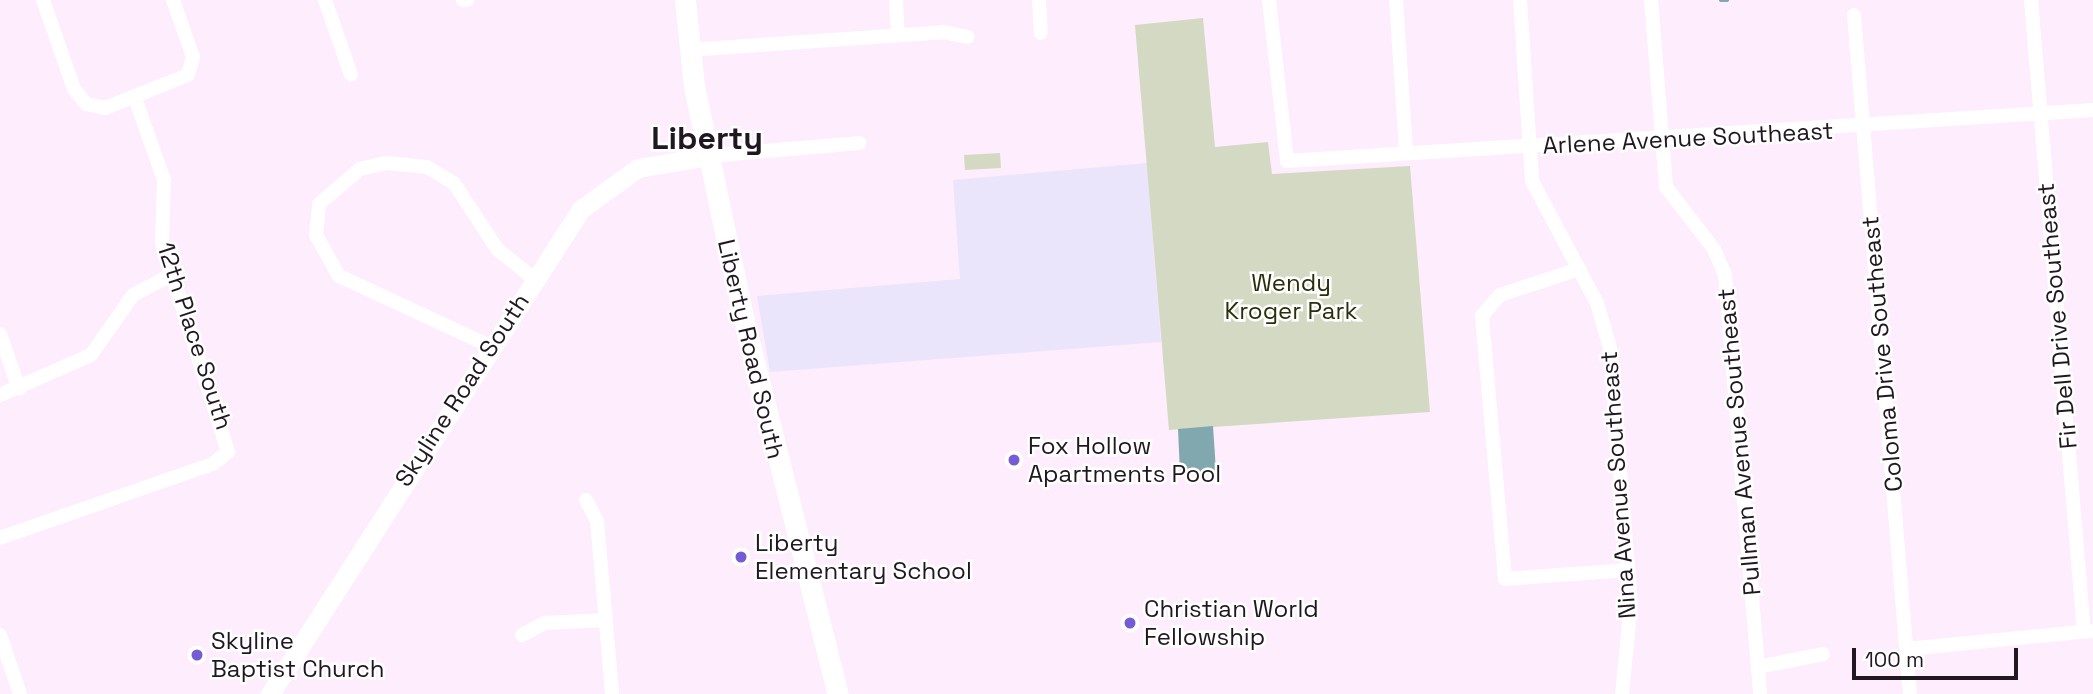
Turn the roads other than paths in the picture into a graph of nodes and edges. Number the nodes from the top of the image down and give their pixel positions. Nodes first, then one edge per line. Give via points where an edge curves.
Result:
1 (43, 0) edge
2 (173, 0) edge
3 (325, 0) edge
4 (685, 0) edge
5 (896, 0) edge
6 (1039, 0) edge
7 (1269, 0) edge
8 (1396, 0) edge
9 (1520, 0) edge
10 (1651, 0) edge
11 (2031, 0) edge
12 (1854, 15) dead end
13 (1041, 33) dead end
14 (898, 35) junction
15 (968, 37) dead end
16 (688, 50) junction
17 (351, 75) dead end
18 (135, 98) junction
19 (2093, 110) edge
20 (2040, 115) junction
21 (1862, 130) junction
22 (1660, 138) junction
23 (859, 143) dead end
24 (1531, 146) junction
25 (1406, 151) junction
26 (708, 156) junction
27 (1579, 269) junction
28 (171, 275) junction
29 (533, 278) junction
30 (0, 334) edge
31 (490, 346) junction
32 (19, 389) junction
33 (0, 396) edge
34 (586, 500) dead end
35 (0, 538) edge
36 (1629, 570) junction
37 (606, 620) junction
38 (2088, 631) edge
39 (0, 635) edge
40 (522, 635) dead end
41 (1907, 649) junction
42 (1824, 654) dead end
43 (1758, 667) junction
44 (20, 694) edge
45 (270, 694) edge
46 (612, 694) edge
47 (838, 694) edge
48 (1622, 694) edge
49 (1760, 694) edge
50 (1910, 694) edge

1 - 18 street via 81,99 105,108
2 - 18 street via 193,67 181,82
3 - 17 street
4 - 16 main road, Liberty Road South
5 - 14 street
6 - 13 street
7 - 25 street, Arlene Avenue Southeast via 1283,159
8 - 25 street
9 - 24 street, Nina Avenue Southeast
10 - 22 street, Pullman Avenue Southeast
11 - 20 street, Fir Dell Drive Southeast
12 - 21 street, Coloma Drive Southeast
14 - 15 street
14 - 16 street
16 - 26 main road, Liberty Road South
18 - 28 street, 12th Place South via 164,180 161,230
19 - 20 street, Arlene Avenue Southeast
20 - 21 street, Arlene Avenue Southeast
20 - 38 street, Fir Dell Drive Southeast
21 - 22 street, Arlene Avenue Southeast
21 - 41 street, Coloma Drive Southeast
22 - 24 street, Arlene Avenue Southeast
22 - 43 street, Pullman Avenue Southeast via 1670,194 1714,249 1725,275
23 - 26 street
24 - 25 street, Arlene Avenue Southeast
24 - 27 street, Nina Avenue Southeast via 1541,207
26 - 29 main road, Skyline Road South via 645,166 610,183 580,209
26 - 47 main road, Liberty Road South via 773,446
27 - 36 street, Nina Avenue Southeast via 1609,348
27 - 36 street via 1500,295 1482,316 1505,579
28 - 32 street via 133,295 91,355
28 - 35 street, 12th Place South via 228,452 213,464
29 - 31 main road, Skyline Road South
29 - 31 street via 497,249 454,183 427,167 386,163 360,169 319,204 316,235 339,276
30 - 32 street
31 - 45 main road, Skyline Road South
32 - 33 street
34 - 37 street via 597,522
36 - 48 street, Nina Avenue Southeast
37 - 40 street via 545,623
37 - 46 street
38 - 41 street
39 - 44 street
41 - 50 street, Coloma Drive Southeast
42 - 43 street
43 - 49 street, Pullman Avenue Southeast

